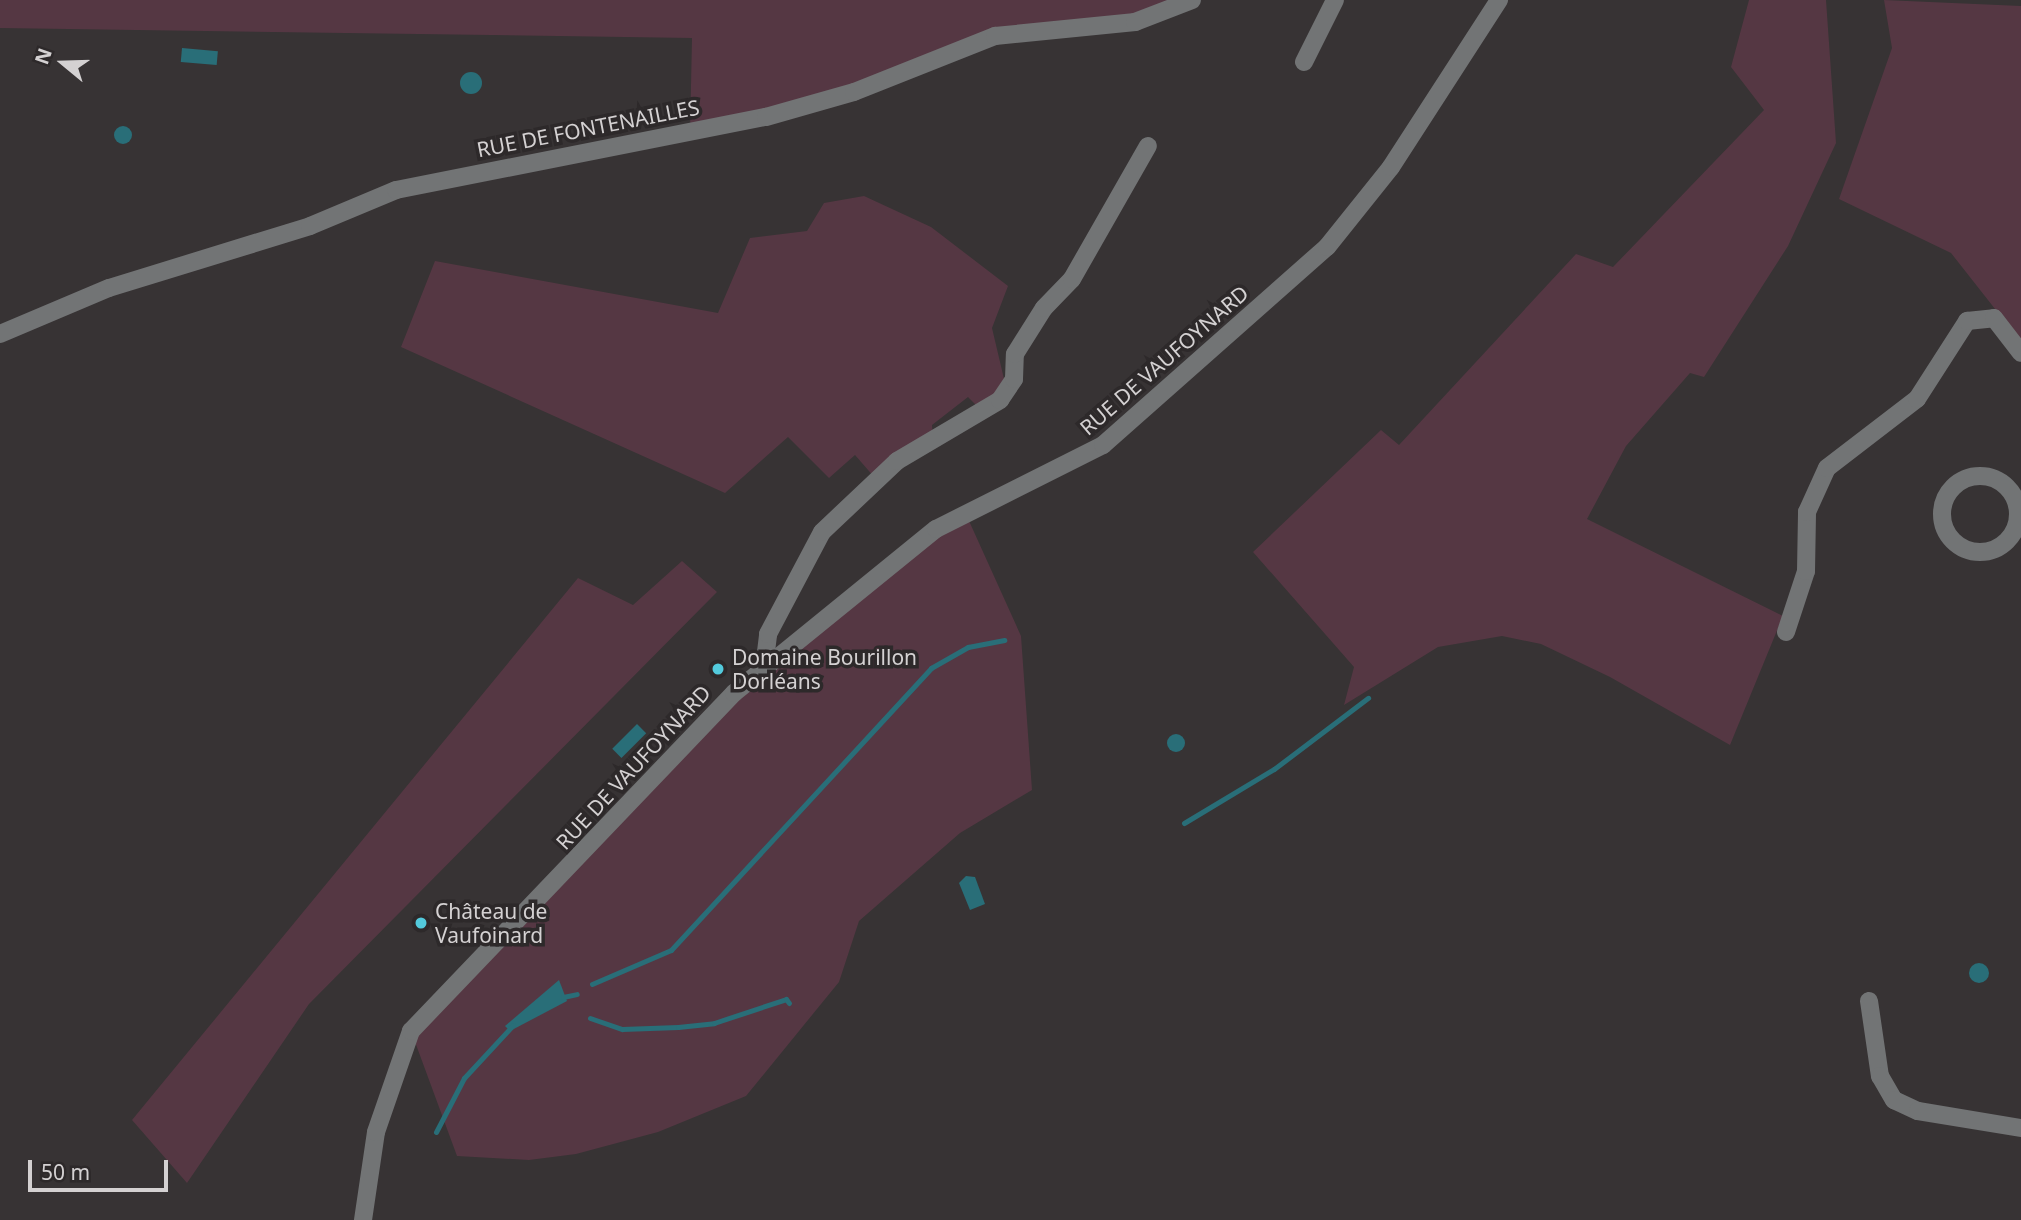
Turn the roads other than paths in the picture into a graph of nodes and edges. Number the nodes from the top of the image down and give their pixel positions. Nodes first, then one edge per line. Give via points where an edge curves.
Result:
1 (1192, 0) edge
2 (1335, 0) edge
3 (1499, 0) edge
4 (1304, 62) dead end
5 (1149, 146) dead end
6 (0, 334) edge
7 (2021, 353) edge
8 (2020, 515) edge
9 (1786, 632) dead end
10 (764, 668) junction
11 (1869, 1001) dead end
12 (2021, 1128) edge
13 (363, 1220) edge

1 - 6 street, RUE DE FONTENAILLES via 1135,22 995,36 854,92 766,117 396,190 298,230 109,288
2 - 4 street
3 - 10 street, RUE DE VAUFOYNARD via 1391,167 1327,247 1104,445 936,529
5 - 10 street via 1072,279 1044,308 1016,354 1014,379 1000,400 897,461 822,533 768,634
7 - 9 street via 1994,318 1967,321 1917,399 1826,468 1807,512 1806,571
8 - 8 street via 2009,540 1987,552 1951,540 1941,516 1948,492 1980,475 2003,483
10 - 13 street, RUE DE VAUFOYNARD via 411,1031 382,1111
11 - 12 street via 1880,1076 1895,1100 1918,1111

